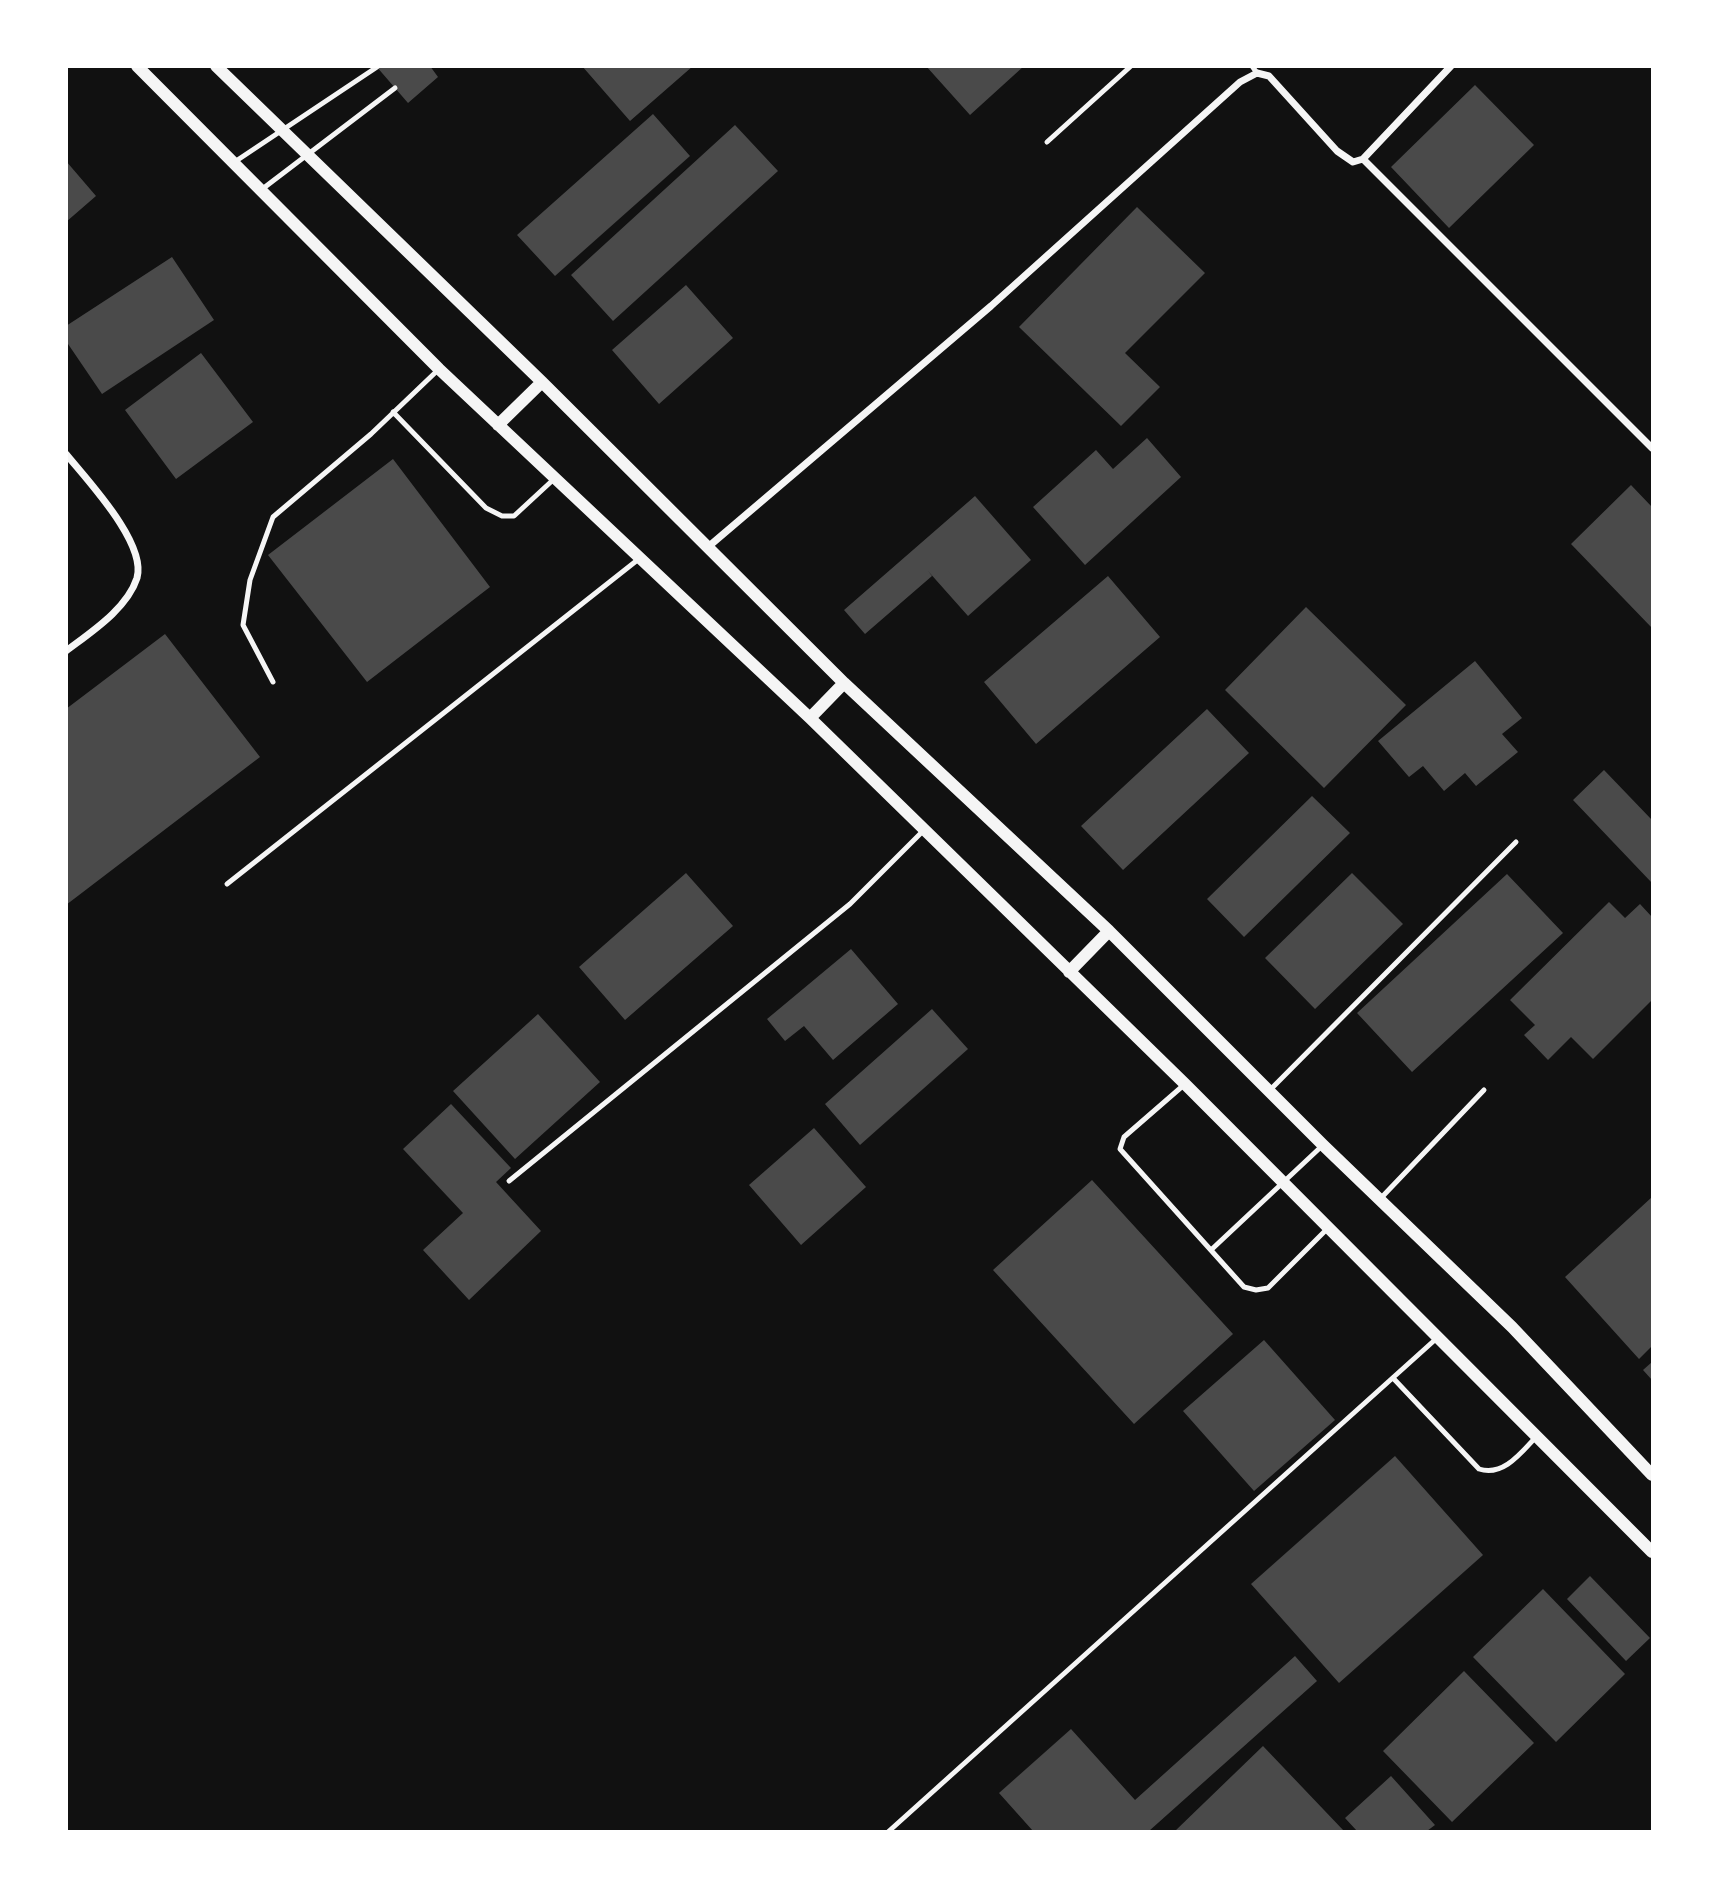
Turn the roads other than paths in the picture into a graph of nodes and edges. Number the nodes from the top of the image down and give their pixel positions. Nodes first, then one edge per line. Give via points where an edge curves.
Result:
1 (137, 66) edge
2 (216, 66) edge
3 (1132, 66) edge
4 (1451, 66) edge
5 (377, 67) edge
6 (1255, 70) edge
7 (396, 88) dead end
8 (282, 127) junction
9 (1047, 142) dead end
10 (309, 155) junction
11 (1363, 159) junction
12 (233, 163) junction
13 (260, 191) junction
14 (439, 369) junction
15 (542, 382) junction
16 (393, 412) junction
17 (498, 425) junction
18 (1653, 448) edge
19 (66, 454) edge
20 (555, 478) junction
21 (708, 547) junction
22 (640, 558) junction
23 (66, 651) edge
24 (273, 682) dead end
25 (844, 682) junction
26 (810, 718) junction
27 (923, 831) junction
28 (1516, 842) dead end
29 (227, 884) dead end
30 (1109, 931) junction
31 (1069, 972) junction
32 (1185, 1084) junction
33 (1270, 1090) junction
34 (1484, 1090) dead end
35 (1323, 1145) junction
36 (509, 1181) dead end
37 (1285, 1182) junction
38 (1381, 1198) junction
39 (1330, 1226) junction
40 (1211, 1250) junction
41 (1437, 1338) junction
42 (1393, 1378) junction
43 (1536, 1437) junction
44 (1653, 1475) edge
45 (1653, 1552) edge
46 (888, 1832) edge

1 - 12 street
2 - 8 street
3 - 9 lane
4 - 11 street
5 - 8 lane
6 - 11 street via 1269,76 1346,159
6 - 21 street via 991,306
7 - 10 lane
8 - 10 street
8 - 12 lane
10 - 13 lane
10 - 15 street
11 - 18 street
12 - 13 street
13 - 14 street
14 - 16 lane
14 - 17 street
15 - 17 street
15 - 21 street
16 - 20 lane via 486,508 502,516 514,516
16 - 24 lane via 273,517 250,580 243,625
17 - 20 street
19 - 23 street via 121,522 134,550 138,576 104,622
20 - 22 street
21 - 25 street
22 - 26 street
22 - 29 lane
25 - 26 street
25 - 30 street
26 - 27 street
27 - 31 street
27 - 36 lane via 850,904
28 - 33 lane
30 - 31 street
30 - 33 street
31 - 32 street
32 - 37 street
32 - 40 lane via 1124,1138 1120,1149
33 - 35 street
34 - 38 lane
35 - 37 lane
35 - 38 street
37 - 39 street
37 - 40 lane
38 - 44 street via 1512,1326
39 - 40 lane via 1268,1288 1244,1287
39 - 41 street
41 - 42 lane
41 - 43 street
42 - 43 lane via 1479,1469 1490,1473 1500,1469
42 - 46 lane
43 - 45 street

